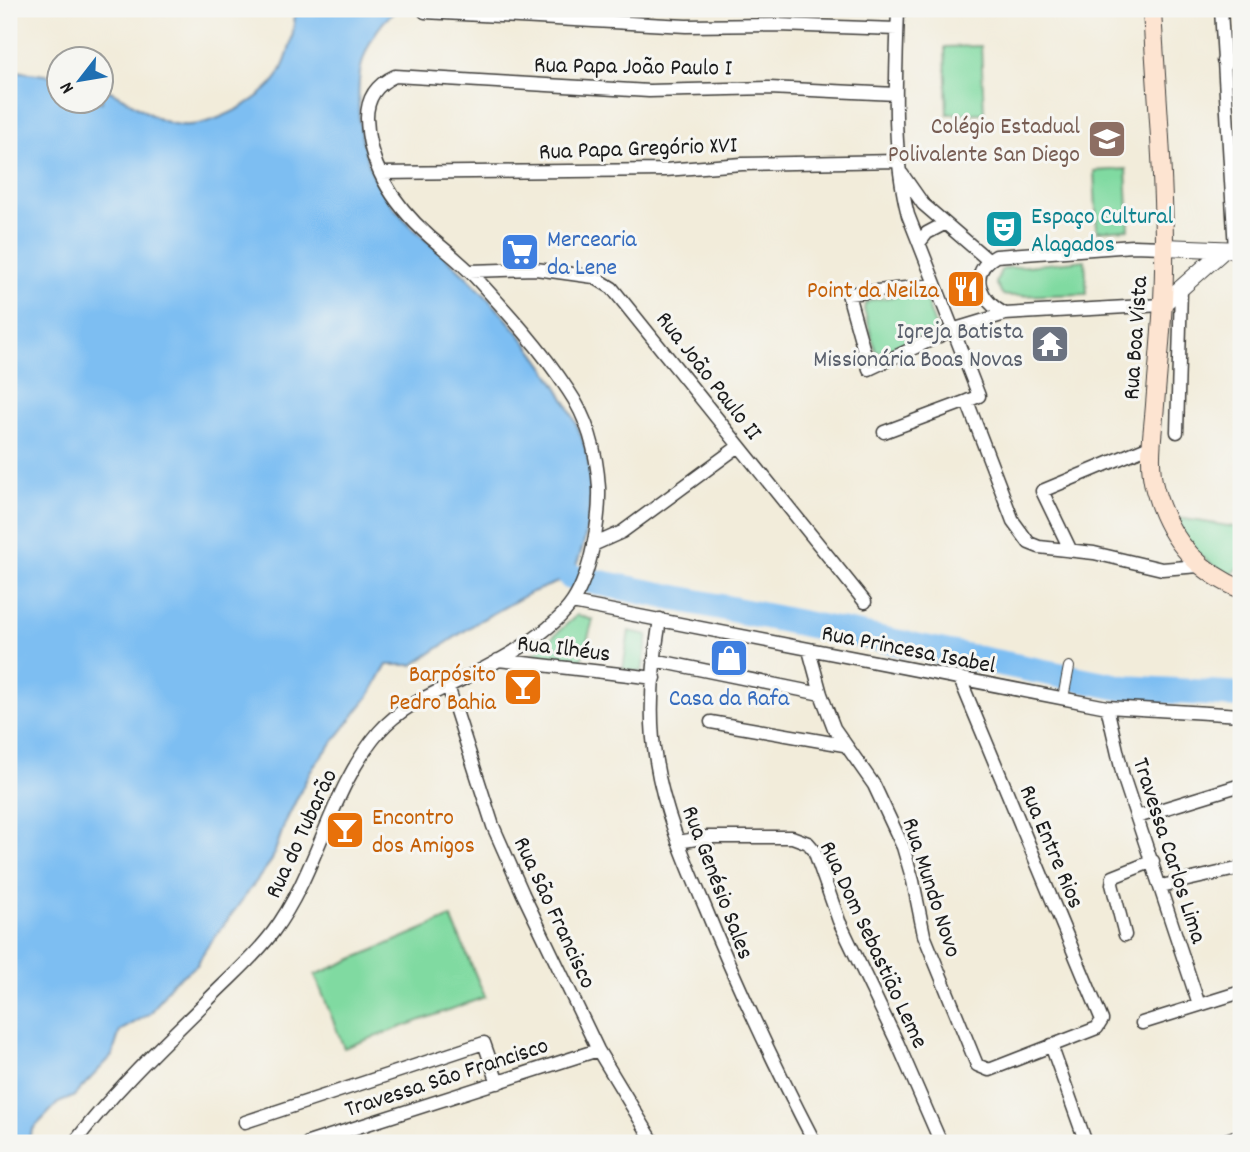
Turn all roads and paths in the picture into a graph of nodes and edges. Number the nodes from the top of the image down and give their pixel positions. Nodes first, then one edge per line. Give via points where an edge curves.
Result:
1 (898, 9) edge
2 (1152, 9) edge
3 (1221, 9) edge
4 (425, 12) dead end
5 (897, 29) junction
6 (1223, 61) junction
7 (1241, 61) edge
8 (896, 94) junction
9 (899, 167) junction
10 (380, 173) junction
11 (944, 224) junction
12 (919, 243) junction
13 (1164, 247) junction
14 (1234, 250) edge
15 (988, 260) junction
16 (470, 271) junction
17 (935, 285) junction
18 (1181, 289) junction
19 (1162, 304) junction
20 (1005, 314) junction
21 (952, 330) junction
22 (967, 401) junction
23 (884, 432) dead end
24 (1177, 432) dead end
25 (1152, 445) junction
26 (739, 446) junction
27 (593, 545) junction
28 (1070, 549) junction
29 (1199, 566) junction
30 (1241, 589) edge
31 (575, 597) junction
32 (865, 602) dead end
33 (660, 619) junction
34 (809, 650) junction
35 (498, 660) junction
36 (654, 660) junction
37 (1069, 667) dead end
38 (655, 678) junction
39 (960, 679) junction
40 (447, 686) junction
41 (821, 694) junction
42 (1063, 698) junction
43 (1107, 707) junction
44 (1241, 715) edge
45 (711, 722) dead end
46 (845, 745) junction
47 (1241, 785) edge
48 (1137, 817) junction
49 (678, 842) junction
50 (1153, 860) junction
51 (1241, 868) edge
52 (1161, 886) junction
53 (1125, 935) dead end
54 (1241, 992) edge
55 (1199, 1005) junction
56 (1142, 1023) dead end
57 (1051, 1045) junction
58 (598, 1050) junction
59 (498, 1083) junction
60 (245, 1122) dead end
61 (1241, 1135) edge
62 (74, 1143) edge
63 (308, 1143) edge
64 (654, 1143) edge
65 (815, 1143) edge
66 (941, 1143) edge
67 (1086, 1143) edge
68 (1217, 1143) edge

1 - 5 street
2 - 13 main road, Rua Boa Vista
3 - 6 street
4 - 5 street via 686,26
5 - 8 street
6 - 7 street
6 - 14 street
8 - 9 street
8 - 10 street, Rua Papa João Paulo I via 769,88 649,91 396,76 374,91 367,111 367,132
9 - 10 street, Rua Papa Gregório XVI via 742,164 665,170
9 - 11 street via 923,204
9 - 12 street
10 - 16 street via 405,212
11 - 12 street
11 - 15 street
12 - 17 street
13 - 14 street
13 - 15 street via 1006,254
13 - 19 main road, Rua Boa Vista
14 - 18 street
15 - 20 street via 979,282 982,292
16 - 26 street, Rua João Paulo II via 536,269 594,278 612,288
16 - 27 street via 555,371 586,422 599,488
17 - 21 street
17 - 21 street via 848,294 869,369
18 - 19 street
18 - 24 street, Rua Boa Vista
19 - 20 street
19 - 25 main road, Rua Boa Vista
20 - 21 street
21 - 22 street via 979,396
22 - 23 street
22 - 28 street via 1020,533 1039,547
25 - 28 street via 1042,491
25 - 29 main road, Rua Boa Vista via 1154,488 1161,507 1182,548
26 - 27 street via 622,532
26 - 32 street, Rua João Paulo II
27 - 31 street
28 - 29 street via 1162,569
29 - 30 main road, Rua Boa Vista
31 - 33 street, Rua Princesa Isabel
31 - 35 street, Rua Ilhéus via 526,643
33 - 34 street, Rua Princesa Isabel
33 - 36 street, Rua Genésio Sales
34 - 39 street, Rua Princesa Isabel
34 - 41 street, Rua Mundo Novo
35 - 38 street, Rua Ilhéus
35 - 40 street, Rua do Tubarão
36 - 38 street, Rua Genésio Sales
36 - 41 street
37 - 42 street
38 - 49 street, Rua Genésio Sales via 655,760
39 - 42 street, Rua Princesa Isabel
39 - 57 street, Rua Entre Rios via 1101,1013 1097,1028
40 - 58 street, Rua São Francisco via 494,826
40 - 62 street, Rua do Tubarão via 382,728 359,757 295,900 271,935 139,1068
41 - 46 street, Rua Mundo Novo
42 - 43 street, Rua Princesa Isabel
43 - 44 street, Rua Princesa Isabel
43 - 48 street, Travessa Carlos Lima
45 - 46 street
46 - 57 street, Rua Mundo Novo via 874,785 903,847 924,935 977,1065 989,1070
47 - 48 street
48 - 50 street, Travessa Carlos Lima
49 - 65 street, Rua Genésio Sales via 740,993
49 - 66 street, Rua Dom Sebastião Leme via 734,835 792,836 808,843
50 - 52 street, Travessa Carlos Lima
50 - 53 street via 1113,877
51 - 52 street
52 - 55 street, Travessa Carlos Lima
54 - 55 street
55 - 56 street
57 - 67 street
58 - 59 street, Travessa Sāo Francisco
58 - 64 street, Rua São Francisco
59 - 60 street via 484,1043
59 - 63 street, Travessa Sāo Francisco
61 - 68 street

